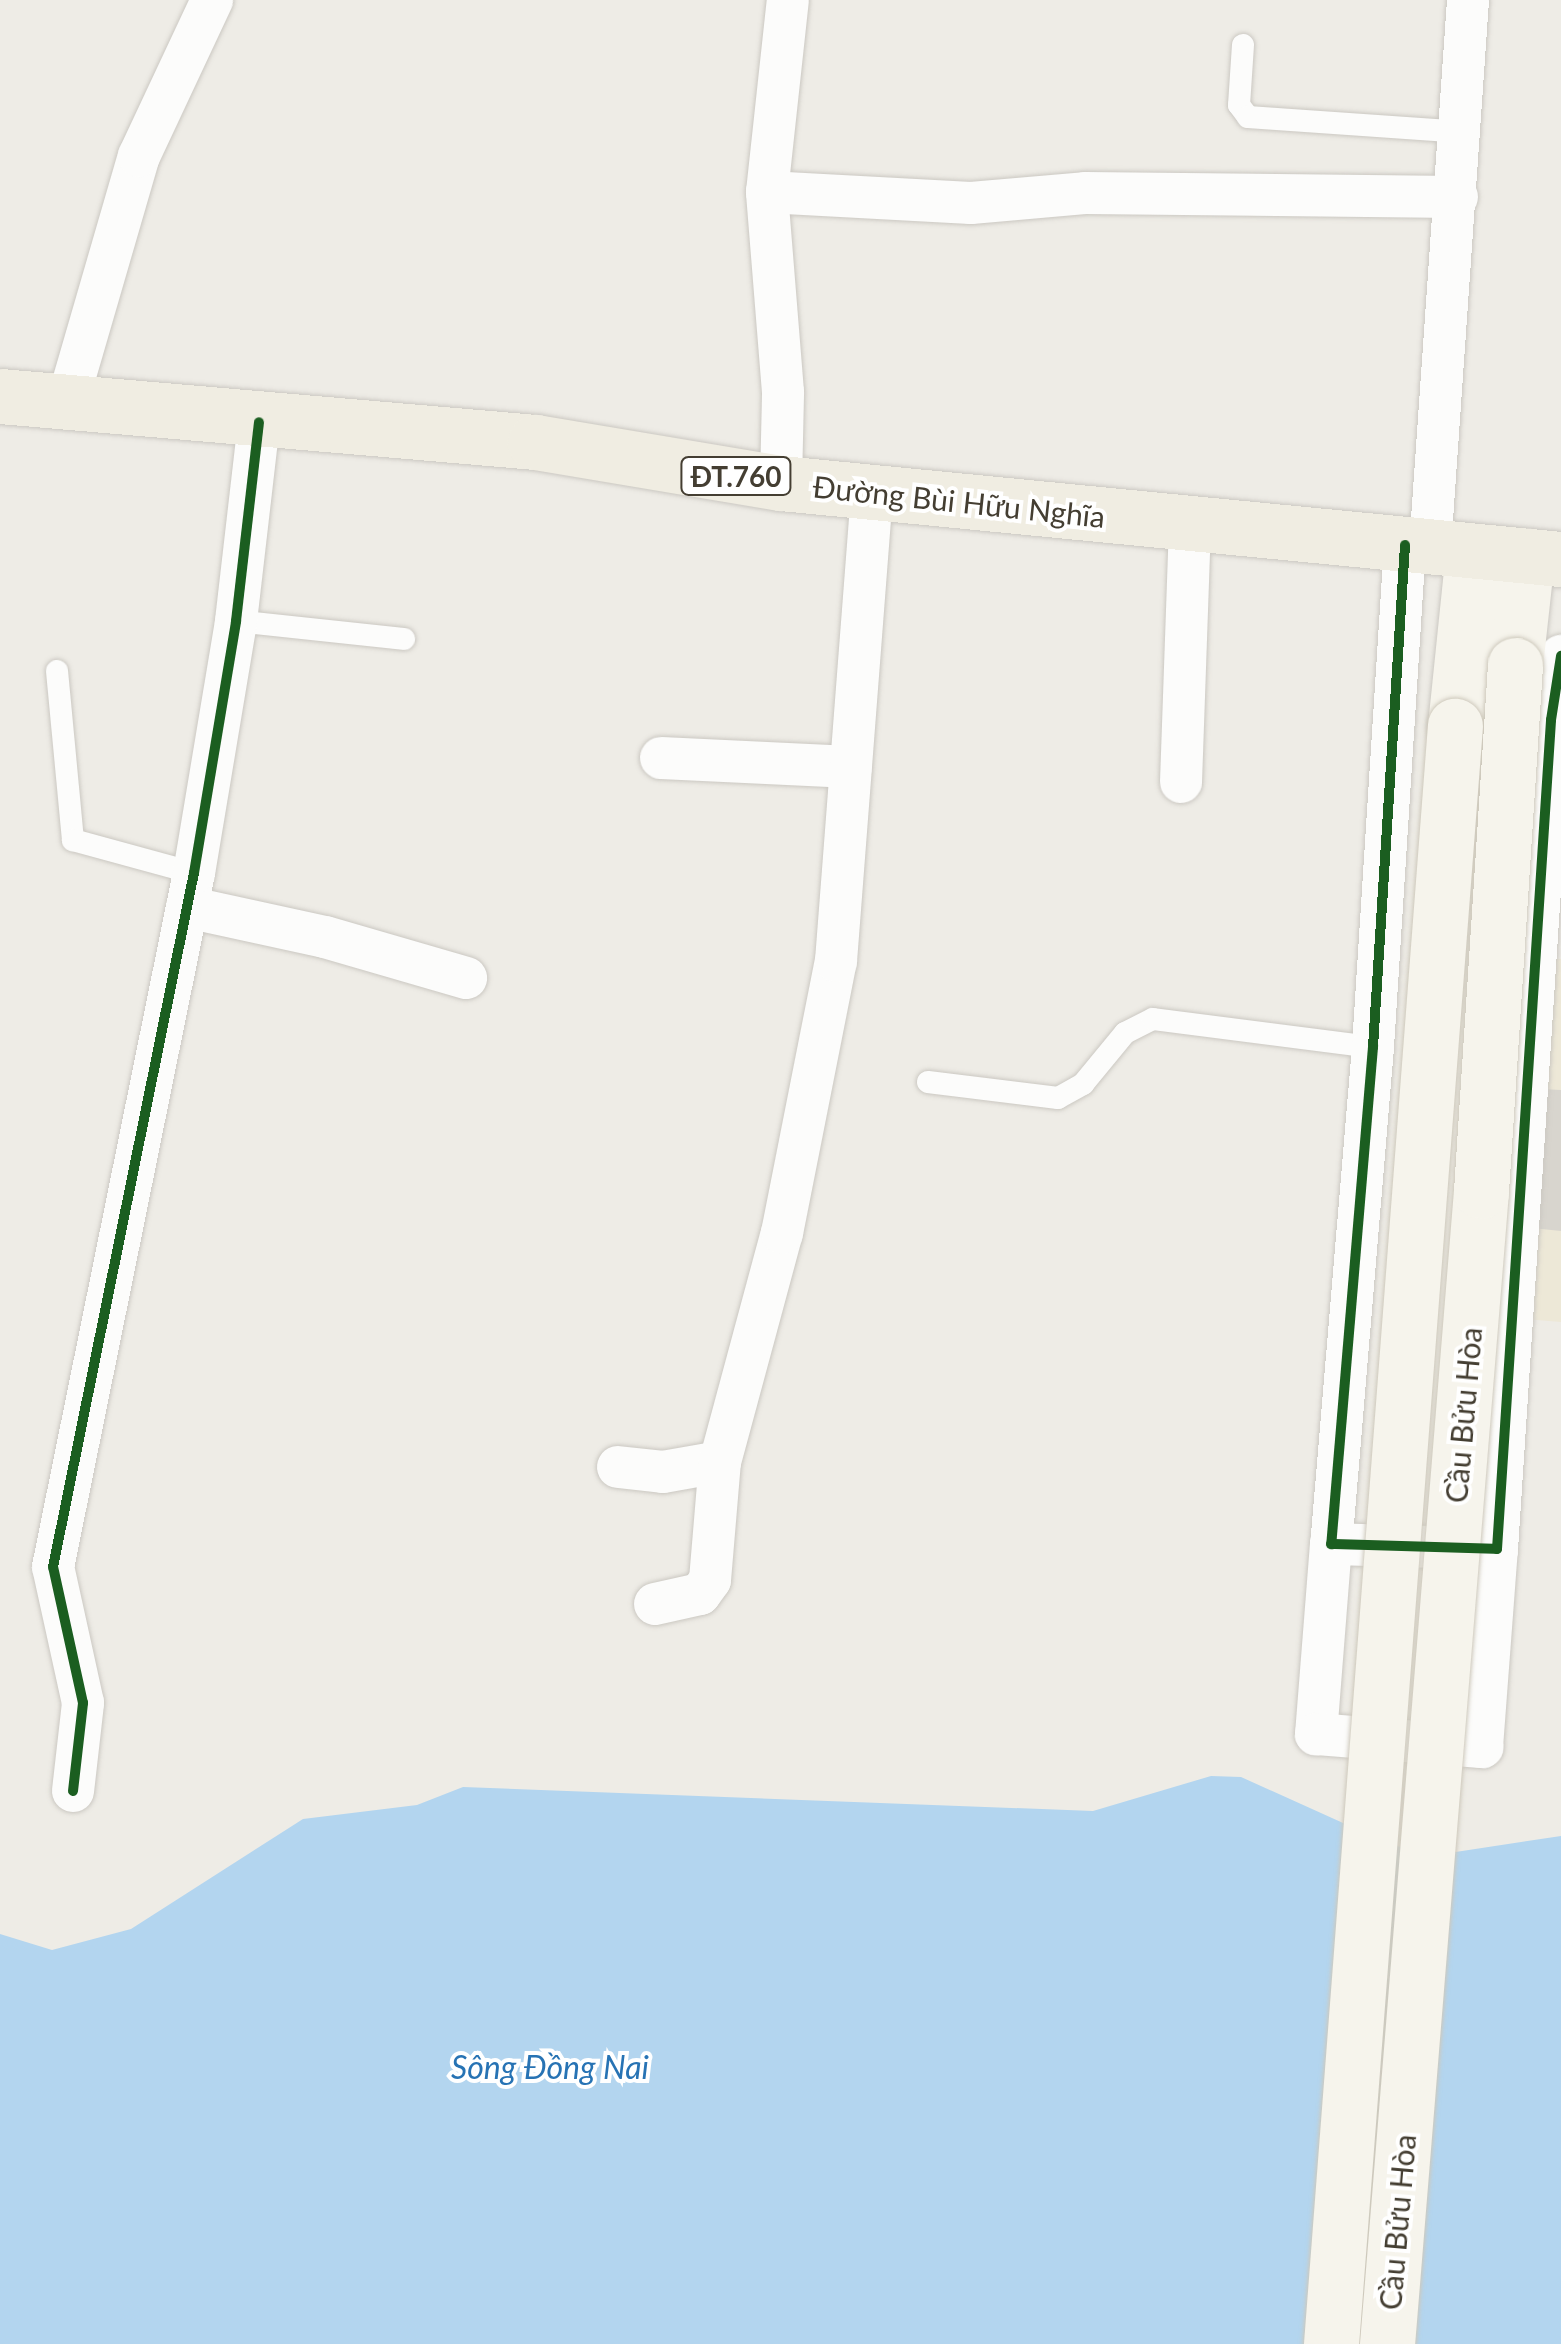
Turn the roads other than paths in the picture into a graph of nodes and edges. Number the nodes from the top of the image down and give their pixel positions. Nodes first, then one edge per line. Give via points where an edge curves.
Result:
1 (212, 0) edge
2 (788, 0) edge
3 (1468, 0) edge
4 (1242, 45) dead end
5 (1462, 132) junction
6 (767, 192) junction
7 (1457, 197) junction
8 (0, 396) edge
9 (68, 400) junction
10 (258, 422) junction
11 (781, 483) junction
12 (872, 492) junction
13 (1190, 525) junction
14 (1436, 548) junction
15 (1544, 557) edge
16 (236, 621) junction
17 (404, 639) dead end
18 (1538, 660) edge
19 (57, 671) dead end
20 (661, 758) dead end
21 (851, 766) junction
22 (1180, 782) dead end
23 (190, 890) junction
24 (466, 978) dead end
25 (1374, 1047) junction
26 (928, 1082) dead end
27 (720, 1462) junction
28 (618, 1467) dead end
29 (1331, 1544) junction
30 (1497, 1550) junction
31 (656, 1604) dead end
32 (73, 1791) dead end
33 (1331, 2344) edge
34 (1387, 2344) edge

1 - 9 street via 139,156
2 - 6 street
3 - 5 street
4 - 5 lane via 1239,104 1248,117
5 - 7 street
6 - 7 street via 971,203 1102,193
6 - 11 street via 783,392
7 - 14 street
8 - 9 main road, Đường Bùi Hữu Nghĩa / ĐT.760
9 - 10 main road, Đường Bùi Hữu Nghĩa / ĐT.760
10 - 11 main road, Đường Bùi Hữu Nghĩa / ĐT.760 via 535,442
10 - 16 street
11 - 12 main road, Đường Bùi Hữu Nghĩa / ĐT.760
12 - 13 main road, Đường Bùi Hữu Nghĩa / ĐT.760
12 - 21 street
13 - 14 main road, Đường Bùi Hữu Nghĩa / ĐT.760
13 - 22 street
14 - 15 main road, Đường Bùi Hữu Nghĩa / ĐT.760
14 - 25 street
14 - 33 main road, Cầu Bửu Hòa, bridge via 1455,726
15 - 18 main road, Cầu Bửu Hòa
16 - 17 lane
16 - 23 street
18 - 30 street via 1551,720
18 - 34 main road, Cầu Bửu Hòa, bridge via 1481,1191
19 - 23 lane via 73,840
20 - 21 street
21 - 27 street via 836,961 782,1233
23 - 24 street
23 - 32 street via 53,1567 56,1604 83,1703
25 - 26 lane via 1153,1019 1125,1033 1083,1084 1058,1098
25 - 29 street
27 - 28 street via 663,1472
27 - 31 street via 710,1580 700,1594
29 - 30 street
29 - 30 street via 1316,1734 1482,1747

